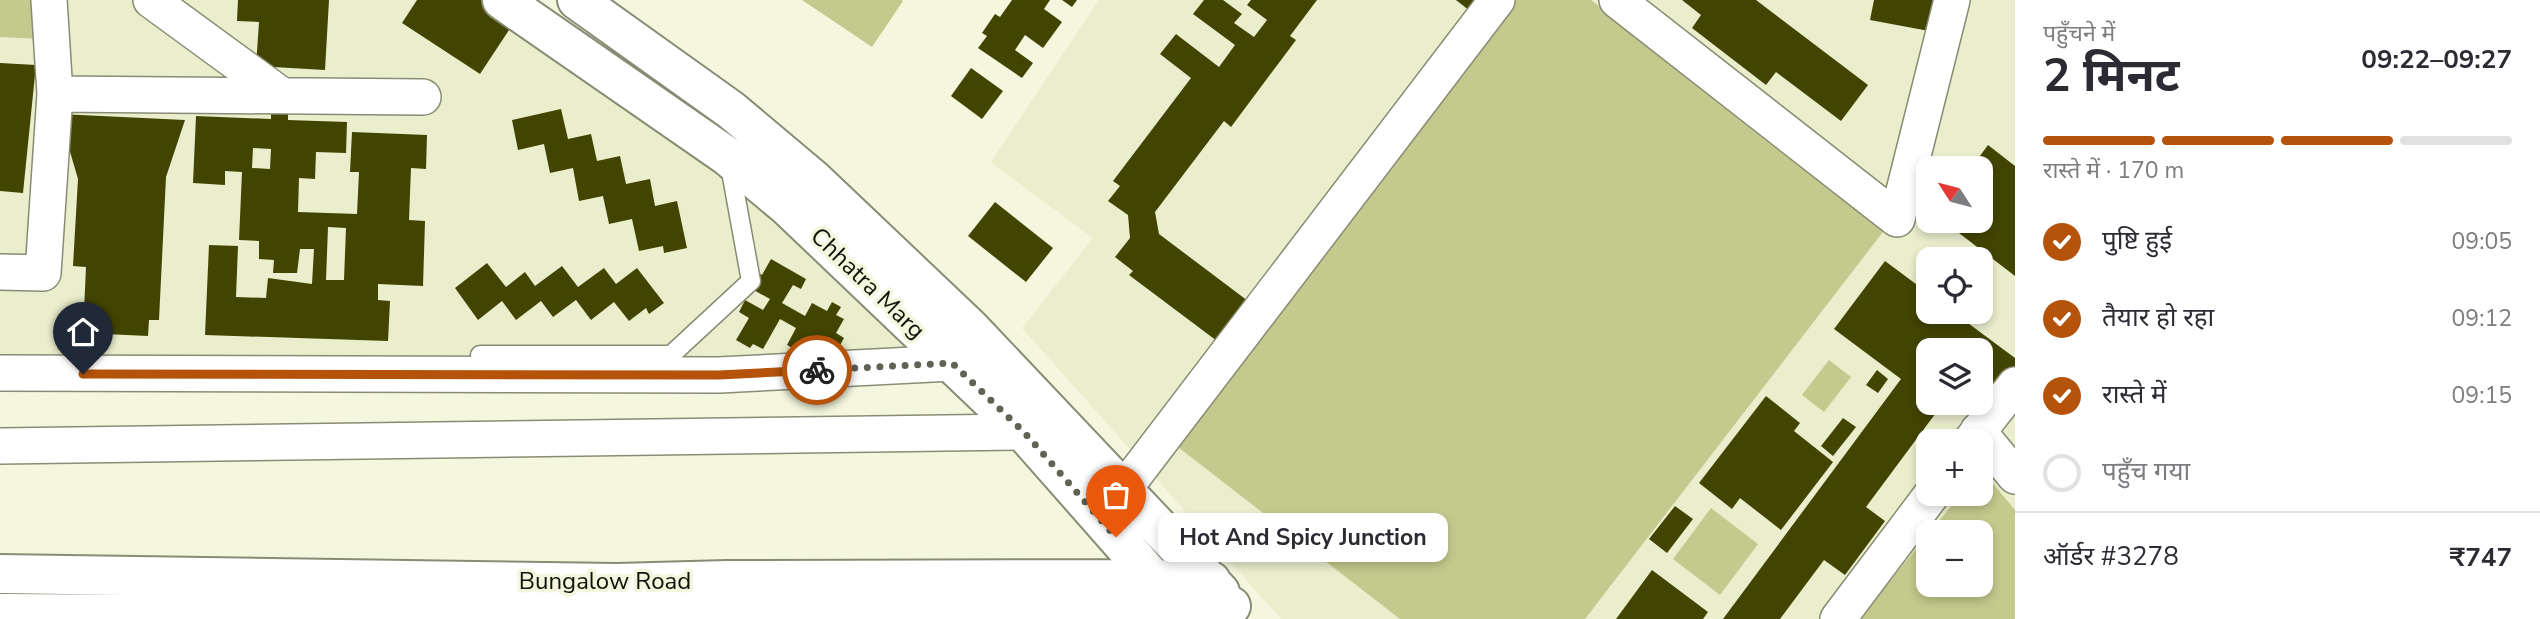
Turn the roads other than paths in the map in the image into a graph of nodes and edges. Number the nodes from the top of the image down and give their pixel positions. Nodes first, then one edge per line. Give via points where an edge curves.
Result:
1 (49, 0) edge
2 (151, 0) edge
3 (502, 0) edge
4 (578, 0) edge
5 (1497, 0) edge
6 (1617, 0) edge
7 (1952, 0) edge
8 (55, 94) junction
9 (281, 95) junction
10 (423, 97) dead end
11 (727, 156) junction
12 (0, 272) edge
13 (480, 355) dead end
14 (952, 363) junction
15 (0, 373) edge
16 (2015, 385) edge
17 (1980, 429) edge
18 (1024, 432) junction
19 (0, 446) edge
20 (1993, 454) edge
21 (2015, 476) edge
22 (1124, 489) junction
23 (1923, 506) edge
24 (0, 574) edge
25 (1154, 579) junction
26 (1228, 602) edge
27 (0, 613) edge
28 (1184, 615) edge
29 (616, 616) edge
30 (723, 616) edge
31 (1838, 619) edge

1 - 8 street
2 - 9 street
3 - 11 street, Chhatra Marg
4 - 22 street, Chhatra Marg via 731,110 813,179 971,328
5 - 22 street
6 - 7 street via 1896,219
8 - 9 street
8 - 12 street via 43,274
9 - 10 street
11 - 13 lane via 751,281 671,355
11 - 14 street, Chhatra Marg via 788,207
14 - 15 street via 719,375
14 - 18 street, Chhatra Marg
16 - 17 street
18 - 19 street
18 - 25 street, Chhatra Marg
20 - 21 street
22 - 26 street, Chhatra Marg
23 - 31 street
24 - 25 street, Bungalow Road via 617,583
25 - 26 street, Bungalow Road
25 - 28 street, Chhatra Marg
26 - 28 street
27 - 29 street
28 - 30 street
29 - 30 street

